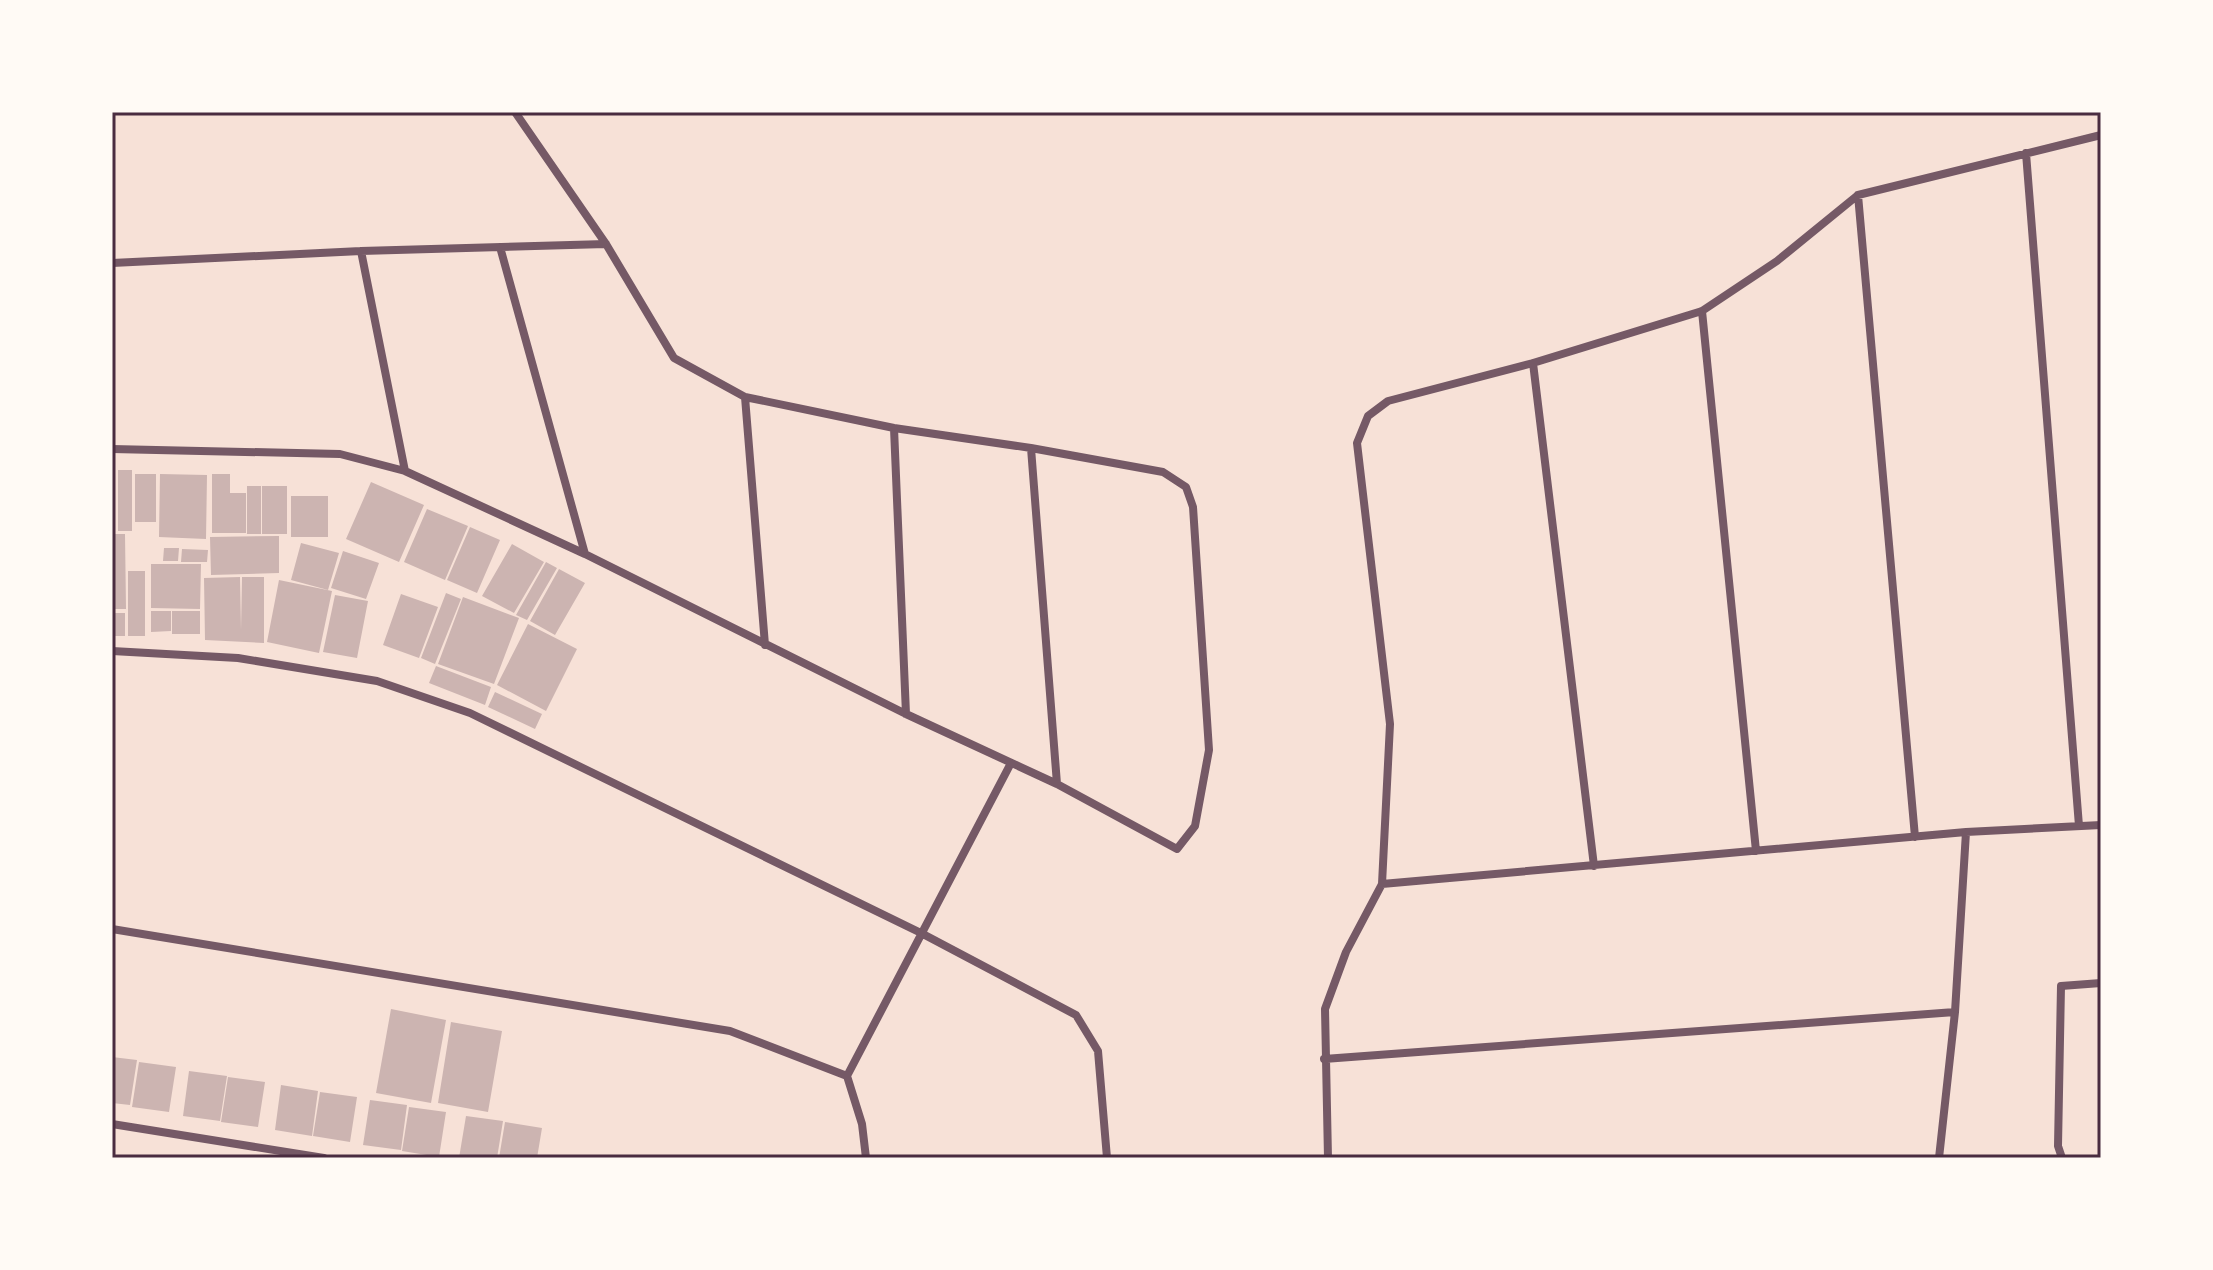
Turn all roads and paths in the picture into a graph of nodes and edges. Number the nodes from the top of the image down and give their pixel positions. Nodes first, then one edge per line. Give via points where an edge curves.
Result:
1 (515, 112) edge
2 (2101, 135) edge
3 (2026, 153) junction
4 (1858, 195) junction
5 (606, 244) junction
6 (500, 247) junction
7 (361, 251) junction
8 (112, 263) edge
9 (1702, 311) junction
10 (1533, 363) junction
11 (745, 397) junction
12 (894, 428) junction
13 (1031, 448) junction
14 (112, 449) edge
15 (405, 471) junction
16 (585, 554) junction
17 (765, 645) junction
18 (112, 651) edge
19 (906, 714) junction
20 (1011, 763) junction
21 (1057, 784) junction
22 (2101, 825) edge
23 (2079, 826) junction
24 (1966, 832) junction
25 (1915, 837) junction
26 (1756, 851) junction
27 (1594, 866) junction
28 (1382, 884) junction
29 (112, 929) edge
30 (921, 933) junction
31 (2101, 983) edge
32 (1955, 1012) junction
33 (1324, 1059) junction
34 (847, 1076) junction
35 (112, 1124) edge
36 (324, 1158) edge
37 (866, 1158) edge
38 (1107, 1158) edge
39 (1328, 1158) edge
40 (1929, 1158) edge
41 (1939, 1158) edge
42 (2062, 1158) edge

1 - 5 street
2 - 3 street
3 - 4 street
3 - 23 street
4 - 9 street via 1777,261
4 - 25 street
5 - 6 street
5 - 11 street via 674,358
6 - 7 street
6 - 16 street
7 - 8 street
7 - 15 street
9 - 10 street
9 - 26 street
10 - 27 street
10 - 28 street via 1388,401 1368,416 1357,443 1390,724
11 - 12 street
11 - 17 street
12 - 13 street
12 - 19 street
13 - 21 street
13 - 21 street via 1163,472 1186,487 1193,507 1209,750 1195,826 1177,849
14 - 15 street via 340,454
15 - 16 street
16 - 17 street
17 - 19 street
18 - 30 street via 238,658 377,681 470,713
19 - 20 street
20 - 21 street
20 - 30 street
22 - 23 street
23 - 24 street
24 - 25 street
24 - 32 street
25 - 26 street
26 - 27 street
27 - 28 street
28 - 33 street via 1346,952 1325,1009
29 - 34 street via 730,1031
30 - 34 street
30 - 38 street via 1076,1015 1098,1051
31 - 42 street via 2061,986
32 - 33 street
32 - 41 street
33 - 39 street
34 - 37 street
35 - 36 street
40 - 41 street

